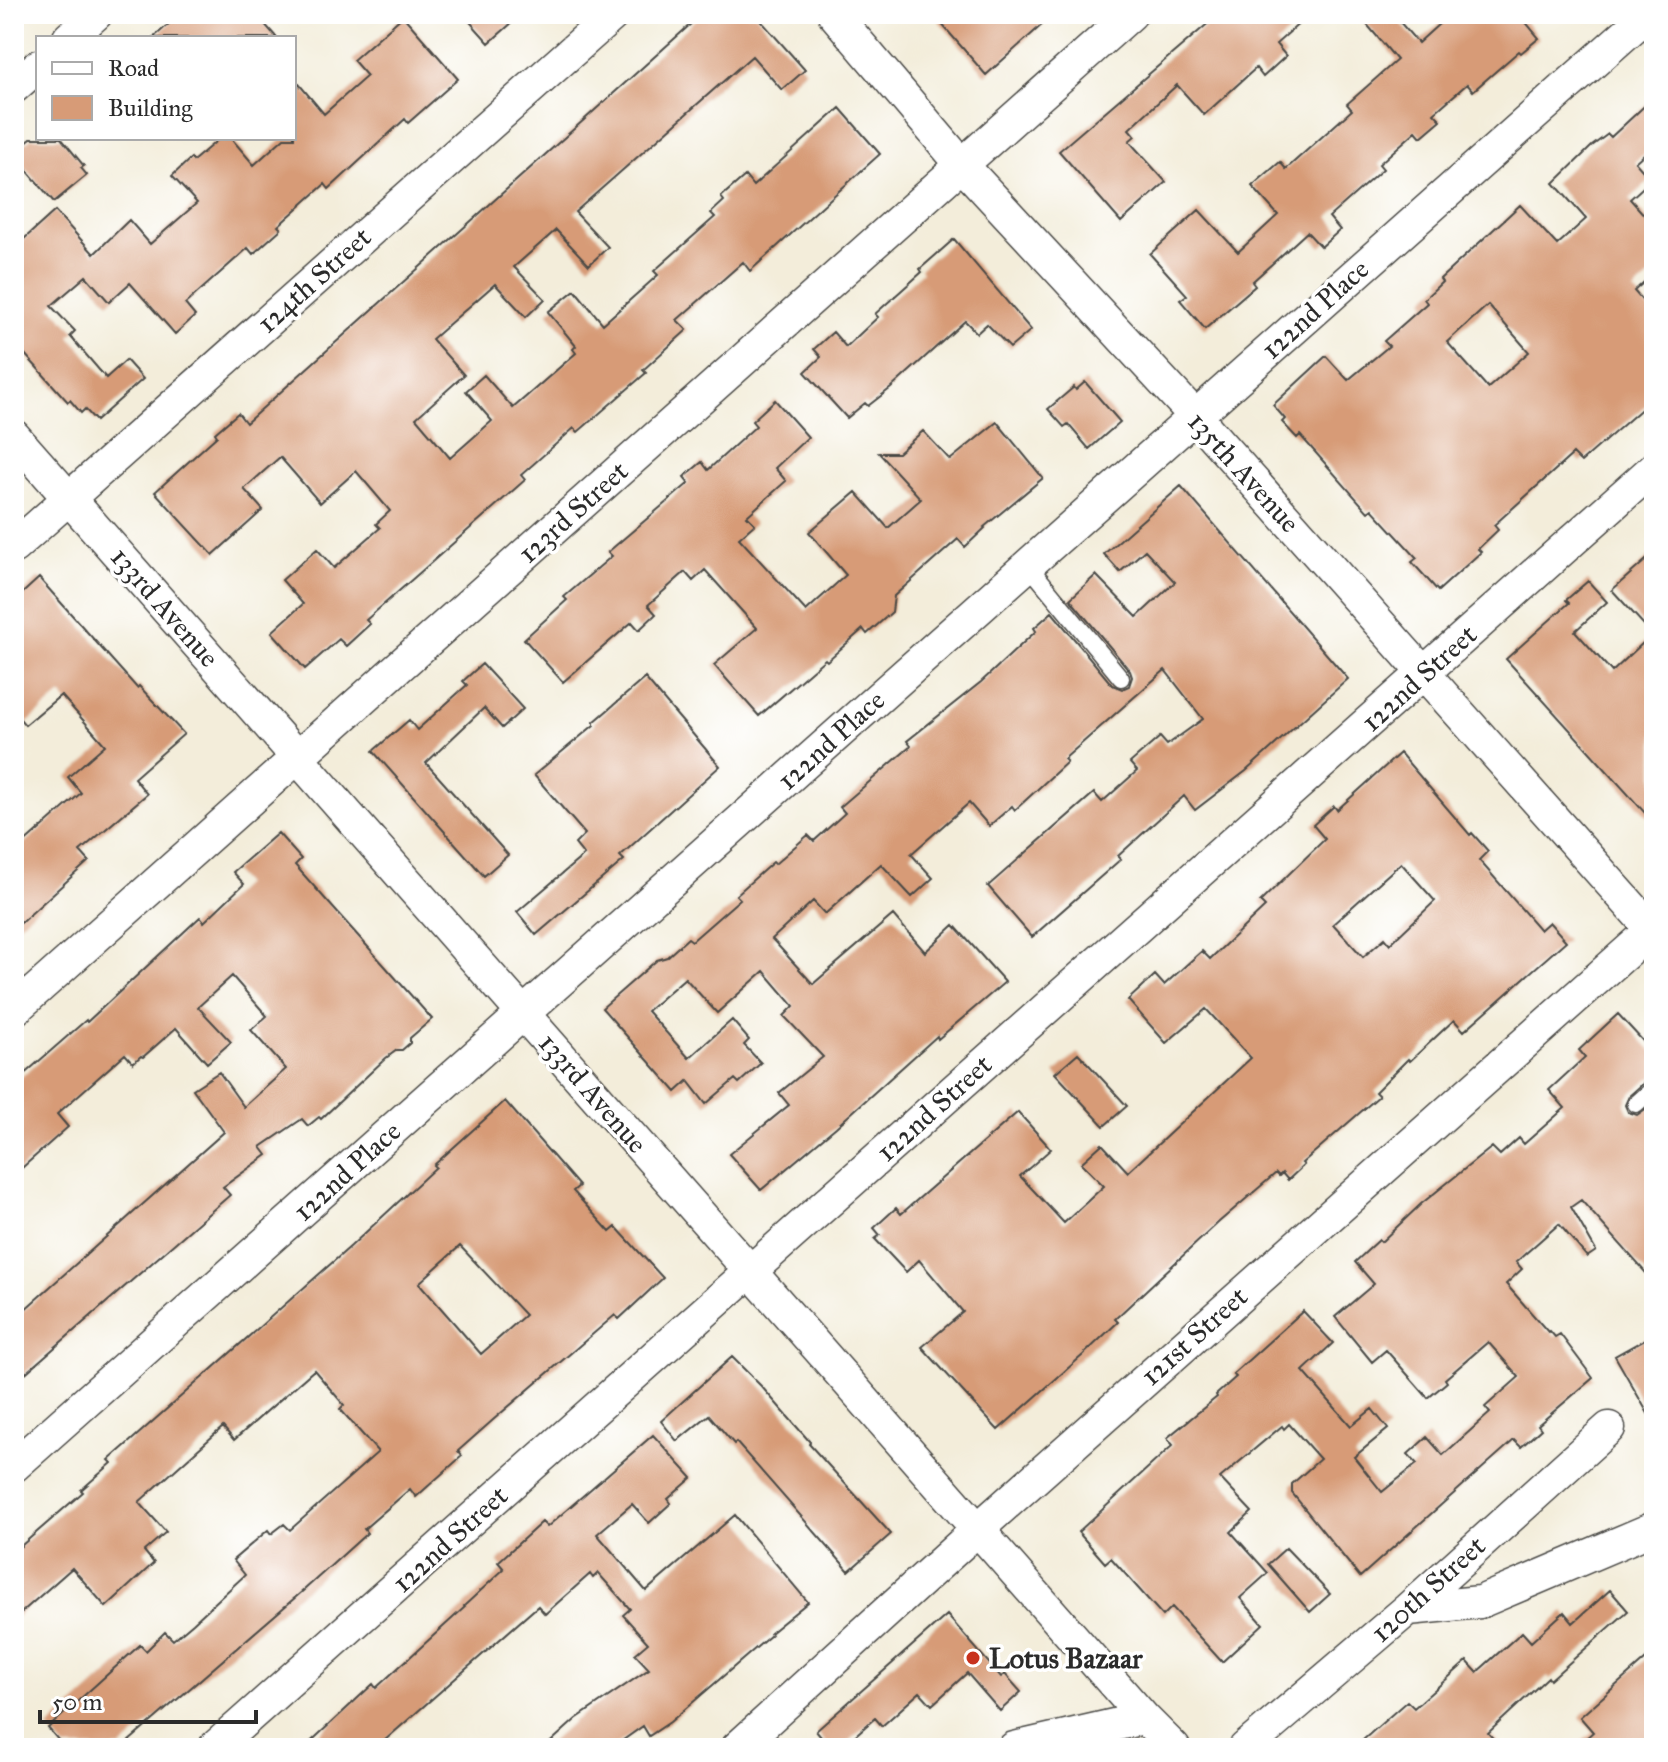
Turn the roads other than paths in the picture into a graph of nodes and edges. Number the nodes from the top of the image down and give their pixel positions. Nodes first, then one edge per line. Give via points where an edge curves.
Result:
1 (96, 14) edge
2 (614, 14) edge
3 (834, 14) edge
4 (1131, 14) edge
5 (1648, 14) edge
6 (71, 36) edge
7 (36, 68) edge
8 (14, 87) edge
9 (962, 165) junction
10 (1195, 416) junction
11 (14, 436) edge
12 (1654, 468) edge
13 (69, 498) junction
14 (14, 547) edge
15 (1028, 565) junction
16 (1423, 674) junction
17 (1121, 678) dead end
18 (297, 758) junction
19 (1653, 930) edge
20 (14, 1010) edge
21 (523, 1014) junction
22 (1654, 1088) edge
23 (1636, 1104) dead end
24 (751, 1272) junction
25 (1609, 1428) dead end
26 (14, 1466) edge
27 (1654, 1528) edge
28 (978, 1529) junction
29 (1408, 1609) junction
30 (1144, 1718) junction
31 (214, 1748) edge
32 (737, 1748) edge
33 (1014, 1748) edge
34 (1174, 1748) edge
35 (1245, 1748) edge

1 - 6 street
2 - 13 street, 124th Street
3 - 9 street, 135th Avenue
4 - 9 street, 123rd Street
5 - 10 street, 122nd Place
7 - 8 street
9 - 10 street, 135th Avenue
9 - 18 street, 123rd Street
10 - 15 street, 122nd Place
10 - 16 street, 135th Avenue
11 - 13 street, 133rd Avenue
12 - 16 street, 122nd Street
13 - 14 street, 124th Street
13 - 18 street, 133rd Avenue
15 - 17 lane
15 - 21 street, 122nd Place
16 - 19 street, 135th Avenue
16 - 24 street, 122nd Street
18 - 20 street, 123rd Street
18 - 21 street, 133rd Avenue
19 - 28 street, 121st Street
21 - 24 street, 133rd Avenue
21 - 26 street, 122nd Place
22 - 23 lane
24 - 28 street, 133rd Avenue
24 - 31 street, 122nd Street
25 - 29 street, 120th Street
27 - 29 street via 1480,1602
28 - 30 street, 133rd Avenue
28 - 32 street, 121st Street
29 - 35 street, 120th Street
30 - 33 street
30 - 34 street, 133rd Avenue

